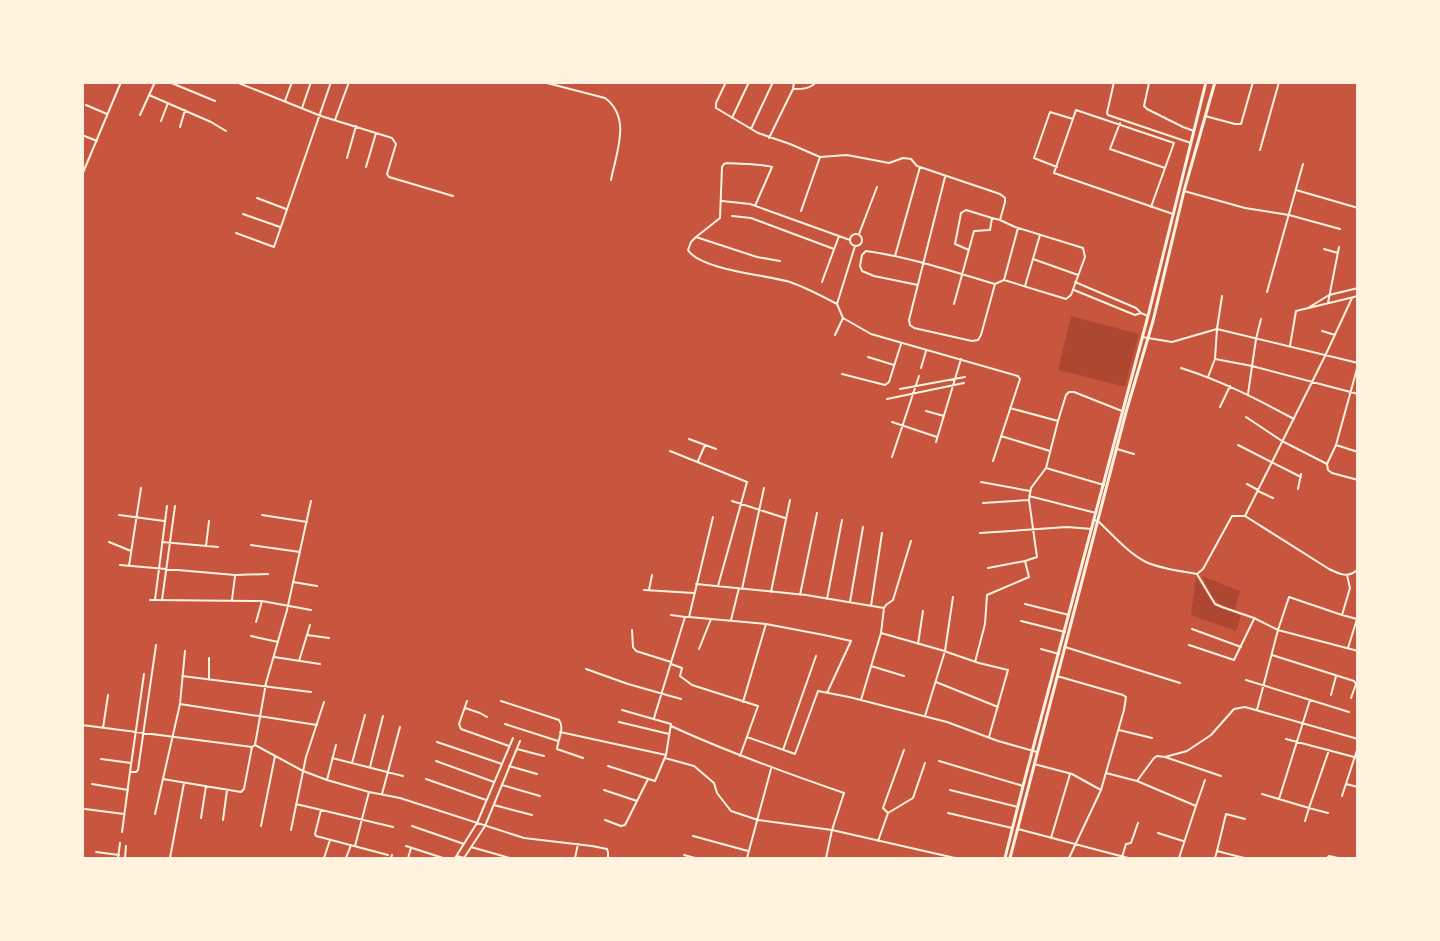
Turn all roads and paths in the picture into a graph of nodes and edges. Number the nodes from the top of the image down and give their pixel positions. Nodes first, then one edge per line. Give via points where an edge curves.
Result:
1 (121, 82) edge
2 (155, 82) edge
3 (169, 82) edge
4 (236, 82) edge
5 (292, 82) edge
6 (311, 82) edge
7 (331, 82) edge
8 (349, 82) edge
9 (543, 82) edge
10 (726, 82) edge
11 (749, 82) edge
12 (773, 82) edge
13 (794, 82) edge
14 (816, 82) edge
15 (1114, 82) edge
16 (1206, 82) edge
17 (1215, 82) edge
18 (1253, 82) edge
19 (1279, 82) edge
20 (1148, 83) edge
21 (793, 89) junction
22 (149, 95) junction
23 (215, 101) dead end
24 (285, 101) junction
25 (168, 103) junction
26 (86, 105) dead end
27 (301, 108) junction
28 (185, 110) junction
29 (107, 114) junction
30 (140, 115) dead end
31 (318, 115) junction
32 (1206, 116) junction
33 (732, 118) junction
34 (1073, 119) junction
35 (335, 120) junction
36 (161, 121) dead end
37 (1120, 124) junction
38 (356, 126) junction
39 (180, 127) dead end
40 (751, 129) junction
41 (226, 131) dead end
42 (1194, 131) junction
43 (376, 133) junction
44 (82, 135) edge
45 (769, 138) junction
46 (96, 141) junction
47 (1191, 143) junction
48 (1260, 150) dead end
49 (820, 157) junction
50 (347, 158) dead end
51 (1303, 164) dead end
52 (366, 167) dead end
53 (920, 167) junction
54 (1057, 167) junction
55 (1165, 168) junction
56 (82, 175) edge
57 (946, 175) junction
58 (610, 180) dead end
59 (877, 187) dead end
60 (1296, 190) junction
61 (1184, 191) junction
62 (453, 196) dead end
63 (257, 198) dead end
64 (722, 201) junction
65 (755, 206) junction
66 (1151, 207) junction
67 (1358, 208) edge
68 (286, 209) junction
69 (801, 211) dead end
70 (243, 214) dead end
71 (1173, 214) junction
72 (1289, 215) junction
73 (732, 216) dead end
74 (992, 218) junction
75 (1000, 220) junction
76 (280, 227) junction
77 (1018, 228) junction
78 (1340, 229) dead end
79 (236, 233) dead end
80 (859, 234) junction
81 (1040, 235) junction
82 (839, 236) junction
83 (696, 237) junction
84 (850, 240) junction
85 (855, 246) junction
86 (1339, 247) dead end
87 (834, 249) junction
88 (1324, 249) dead end
89 (969, 250) junction
90 (1338, 253) junction
91 (895, 256) junction
92 (1033, 259) junction
93 (780, 261) dead end
94 (923, 263) junction
95 (963, 275) junction
96 (1078, 275) junction
97 (1004, 280) junction
98 (822, 282) dead end
99 (1076, 282) junction
100 (995, 284) junction
101 (918, 285) junction
102 (1025, 286) junction
103 (1358, 288) edge
104 (1073, 289) junction
105 (1267, 292) dead end
106 (1329, 295) junction
107 (1222, 296) dead end
108 (1358, 296) edge
109 (1352, 298) junction
110 (837, 304) junction
111 (954, 304) dead end
112 (1328, 304) junction
113 (1306, 309) junction
114 (1141, 313) junction
115 (1148, 316) junction
116 (843, 318) junction
117 (1261, 319) dead end
118 (1217, 329) junction
119 (1322, 331) dead end
120 (835, 335) dead end
121 (1335, 335) junction
122 (1143, 336) junction
123 (1148, 338) junction
124 (1256, 339) junction
125 (902, 342) junction
126 (1290, 346) junction
127 (927, 350) junction
128 (1325, 356) junction
129 (868, 357) dead end
130 (961, 359) junction
131 (1215, 359) junction
132 (1358, 364) edge
133 (894, 366) junction
134 (1252, 366) junction
135 (921, 368) dead end
136 (1181, 368) dead end
137 (842, 374) dead end
138 (919, 376) dead end
139 (1208, 376) junction
140 (965, 377) dead end
141 (955, 379) junction
142 (1312, 381) junction
143 (964, 384) dead end
144 (916, 386) junction
145 (953, 386) junction
146 (1230, 386) junction
147 (900, 389) dead end
148 (1350, 392) junction
149 (913, 394) junction
150 (1248, 394) junction
151 (1358, 394) edge
152 (887, 399) dead end
153 (1220, 407) dead end
154 (1010, 408) junction
155 (926, 411) dead end
156 (1122, 411) junction
157 (944, 416) junction
158 (1246, 417) dead end
159 (1294, 419) junction
160 (1058, 421) junction
161 (892, 422) dead end
162 (903, 425) junction
163 (938, 436) junction
164 (1001, 436) junction
165 (689, 439) dead end
166 (1282, 441) junction
167 (936, 442) dead end
168 (705, 445) junction
169 (1238, 445) dead end
170 (1336, 445) junction
171 (716, 449) dead end
172 (1117, 449) junction
173 (670, 451) dead end
174 (1051, 451) junction
175 (1358, 452) edge
176 (1134, 454) dead end
177 (892, 457) dead end
178 (993, 461) dead end
179 (697, 462) junction
180 (1271, 462) junction
181 (1327, 464) junction
182 (1046, 468) junction
183 (1358, 480) edge
184 (981, 482) dead end
185 (1104, 484) junction
186 (1247, 484) dead end
187 (141, 488) dead end
188 (765, 488) dead end
189 (1298, 489) dead end
190 (1258, 490) junction
191 (1030, 491) junction
192 (1029, 496) junction
193 (1273, 498) dead end
194 (790, 500) dead end
195 (1029, 500) junction
196 (311, 501) dead end
197 (732, 501) dead end
198 (740, 504) junction
199 (983, 504) dead end
200 (167, 506) dead end
201 (175, 506) dead end
202 (759, 510) junction
203 (818, 513) dead end
204 (1096, 513) junction
205 (119, 515) dead end
206 (262, 515) dead end
207 (1245, 516) junction
208 (713, 517) dead end
209 (136, 518) junction
210 (785, 518) junction
211 (209, 520) dead end
212 (842, 520) dead end
213 (165, 521) junction
214 (1096, 521) junction
215 (307, 522) junction
216 (863, 527) dead end
217 (1032, 529) junction
218 (1092, 529) junction
219 (882, 533) dead end
220 (980, 533) dead end
221 (911, 541) dead end
222 (109, 542) dead end
223 (162, 542) junction
224 (170, 543) junction
225 (251, 545) dead end
226 (206, 546) junction
227 (218, 547) dead end
228 (131, 551) junction
229 (300, 552) junction
230 (1025, 561) junction
231 (120, 565) dead end
232 (129, 566) junction
233 (159, 568) junction
234 (166, 568) junction
235 (988, 568) dead end
236 (1358, 569) edge
237 (268, 574) dead end
238 (1197, 574) junction
239 (235, 575) junction
240 (652, 575) dead end
241 (1347, 575) junction
242 (293, 582) junction
243 (696, 584) junction
244 (317, 585) dead end
245 (718, 586) junction
246 (741, 589) junction
247 (644, 590) dead end
248 (649, 590) junction
249 (771, 592) junction
250 (694, 593) junction
251 (800, 595) junction
252 (953, 597) dead end
253 (827, 599) junction
254 (150, 600) dead end
255 (155, 600) junction
256 (162, 600) junction
257 (232, 600) junction
258 (262, 601) junction
259 (850, 602) junction
260 (1025, 604) dead end
261 (288, 605) junction
262 (871, 606) junction
263 (884, 608) junction
264 (311, 610) dead end
265 (923, 611) dead end
266 (671, 615) dead end
267 (1069, 615) junction
268 (1342, 615) junction
269 (687, 617) junction
270 (1254, 618) junction
271 (711, 619) junction
272 (1357, 619) edge
273 (731, 621) junction
274 (1021, 621) dead end
275 (256, 622) dead end
276 (766, 624) junction
277 (310, 625) dead end
278 (1191, 629) dead end
279 (632, 630) dead end
280 (1278, 630) junction
281 (1065, 632) junction
282 (880, 633) junction
283 (307, 635) junction
284 (251, 636) dead end
285 (329, 638) dead end
286 (278, 642) junction
287 (918, 644) junction
288 (156, 645) dead end
289 (1190, 645) dead end
290 (1065, 647) junction
291 (1241, 647) junction
292 (1348, 648) junction
293 (699, 649) dead end
294 (1041, 649) dead end
295 (185, 651) dead end
296 (945, 651) junction
297 (1358, 651) edge
298 (1059, 654) junction
299 (1272, 655) junction
300 (816, 656) dead end
301 (273, 657) junction
302 (209, 658) dead end
303 (299, 661) junction
304 (975, 662) junction
305 (671, 663) junction
306 (320, 664) dead end
307 (871, 666) junction
308 (586, 669) dead end
309 (144, 675) dead end
310 (182, 676) junction
311 (904, 676) dead end
312 (1058, 676) junction
313 (1336, 676) junction
314 (209, 679) junction
315 (1246, 680) dead end
316 (935, 682) junction
317 (1180, 683) dead end
318 (266, 686) junction
319 (1264, 686) junction
320 (310, 693) dead end
321 (662, 693) junction
322 (827, 693) junction
323 (108, 695) dead end
324 (1331, 695) dead end
325 (1351, 698) dead end
326 (681, 699) dead end
327 (861, 700) junction
328 (1310, 700) junction
329 (467, 701) dead end
330 (501, 701) dead end
331 (324, 702) dead end
332 (743, 702) junction
333 (180, 704) junction
334 (998, 707) junction
335 (465, 708) junction
336 (622, 710) dead end
337 (1257, 710) junction
338 (1349, 712) dead end
339 (365, 715) dead end
340 (260, 716) junction
341 (383, 716) dead end
342 (925, 716) junction
343 (487, 717) dead end
344 (654, 718) junction
345 (619, 722) dead end
346 (1303, 723) junction
347 (505, 724) dead end
348 (82, 725) edge
349 (317, 725) junction
350 (671, 726) junction
351 (400, 727) dead end
352 (103, 728) junction
353 (1119, 730) junction
354 (135, 732) junction
355 (560, 732) junction
356 (143, 733) junction
357 (669, 734) junction
358 (172, 736) junction
359 (747, 737) junction
360 (989, 737) junction
361 (513, 738) dead end
362 (1152, 738) dead end
363 (1286, 739) dead end
364 (1358, 739) edge
365 (520, 741) dead end
366 (558, 741) junction
367 (1297, 741) junction
368 (437, 742) dead end
369 (336, 745) dead end
370 (254, 746) junction
371 (509, 746) junction
372 (1358, 747) edge
373 (517, 749) junction
374 (783, 750) junction
375 (904, 750) dead end
376 (1329, 750) junction
377 (1035, 752) junction
378 (275, 756) junction
379 (544, 756) dead end
380 (665, 756) junction
381 (740, 756) junction
382 (1165, 757) junction
383 (1356, 757) edge
384 (332, 758) junction
385 (583, 758) dead end
386 (101, 759) dead end
387 (436, 761) dead end
388 (939, 761) dead end
389 (352, 763) junction
390 (925, 763) dead end
391 (131, 764) junction
392 (502, 764) junction
393 (1034, 764) junction
394 (509, 766) junction
395 (608, 766) dead end
396 (370, 767) junction
397 (771, 768) junction
398 (303, 771) junction
399 (129, 772) junction
400 (388, 772) junction
401 (1106, 773) junction
402 (537, 774) dead end
403 (1070, 774) junction
404 (404, 776) dead end
405 (1221, 776) dead end
406 (163, 779) junction
407 (426, 779) dead end
408 (648, 779) junction
409 (327, 780) junction
410 (1205, 780) dead end
411 (1137, 781) junction
412 (494, 782) junction
413 (184, 783) junction
414 (92, 784) dead end
415 (1346, 784) junction
416 (502, 785) junction
417 (207, 786) junction
418 (1023, 786) junction
419 (1358, 788) edge
420 (128, 790) junction
421 (227, 790) junction
422 (604, 790) dead end
423 (950, 790) dead end
424 (1101, 790) junction
425 (369, 792) junction
426 (382, 794) junction
427 (1262, 794) dead end
428 (540, 796) dead end
429 (1342, 796) dead end
430 (1279, 799) junction
431 (486, 800) junction
432 (637, 801) junction
433 (296, 804) junction
434 (493, 805) junction
435 (1196, 806) junction
436 (1018, 807) junction
437 (1309, 808) junction
438 (85, 809) dead end
439 (321, 810) junction
440 (888, 813) junction
441 (948, 813) dead end
442 (1328, 813) dead end
443 (124, 814) junction
444 (155, 814) dead end
445 (532, 815) dead end
446 (201, 818) dead end
447 (362, 819) junction
448 (1245, 819) dead end
449 (223, 820) dead end
450 (606, 820) dead end
451 (758, 820) junction
452 (1305, 821) dead end
453 (477, 823) junction
454 (1138, 823) dead end
455 (485, 825) junction
456 (261, 826) dead end
457 (412, 826) dead end
458 (393, 827) dead end
459 (1015, 828) junction
460 (291, 830) dead end
461 (832, 830) junction
462 (122, 832) dead end
463 (1158, 833) dead end
464 (693, 836) dead end
465 (1051, 838) junction
466 (330, 840) junction
467 (878, 841) junction
468 (1184, 841) junction
469 (120, 843) dead end
470 (464, 844) junction
471 (578, 844) junction
472 (1076, 844) junction
473 (126, 846) dead end
474 (353, 846) junction
475 (406, 846) dead end
476 (471, 847) junction
477 (411, 848) junction
478 (748, 851) junction
479 (1217, 851) junction
480 (96, 852) dead end
481 (428, 853) junction
482 (684, 855) dead end
483 (391, 856) edge
484 (119, 857) edge
485 (456, 857) edge
486 (937, 857) edge
487 (1122, 857) junction
488 (125, 858) edge
489 (170, 858) edge
490 (324, 858) edge
491 (346, 858) edge
492 (408, 858) edge
493 (426, 858) edge
494 (443, 858) edge
495 (510, 858) edge
496 (575, 858) edge
497 (608, 858) edge
498 (695, 858) edge
499 (747, 858) edge
500 (825, 858) edge
501 (954, 858) edge
502 (1007, 858) edge
503 (1069, 858) edge
504 (1128, 858) edge
505 (1179, 858) edge
506 (1215, 858) edge
507 (1244, 858) edge
508 (1327, 858) edge
509 (1338, 858) edge

1 - 29 street
2 - 22 street
3 - 23 street
4 - 24 street
5 - 24 street
6 - 27 street
7 - 31 street
8 - 35 street
9 - 58 street via 605,98 611,103 622,129
10 - 33 street via 716,108
11 - 33 street
12 - 40 street
13 - 21 street
14 - 21 street
15 - 47 street via 1108,115
16 - 42 main road
17 - 32 main road
18 - 32 street via 1241,124
19 - 48 street
20 - 42 street via 1144,106
21 - 45 street
22 - 25 street
22 - 30 street
24 - 27 street
25 - 28 street
25 - 36 street
26 - 29 street
27 - 31 street
28 - 39 street
28 - 41 street
29 - 46 street
31 - 35 street
31 - 68 street
32 - 61 main road
33 - 40 street
34 - 37 street via 1076,110
34 - 54 street
34 - 54 street via 1050,112 1034,158
35 - 38 street
37 - 55 street via 1174,142
37 - 55 street via 1110,149
38 - 43 street
38 - 50 street
40 - 45 street
42 - 47 main road
43 - 52 street
43 - 62 street via 393,138 396,144 389,177
44 - 46 street
45 - 49 street
46 - 56 street
47 - 71 main road
49 - 53 street via 848,155 889,163 903,158
49 - 69 street
51 - 60 street
53 - 57 street
53 - 91 street
54 - 66 street via 1054,173
55 - 66 street
57 - 75 street via 1005,198
57 - 94 street
59 - 80 street
60 - 67 street
60 - 72 street
61 - 72 street
61 - 123 main road
63 - 68 street
64 - 65 street
64 - 65 street via 724,164 769,165 772,170
64 - 83 street via 720,218
65 - 82 street
66 - 71 street
68 - 76 street
70 - 76 street
71 - 115 main road
72 - 78 street
72 - 105 street
73 - 87 street via 751,218
74 - 75 street
74 - 89 street via 990,230 974,231
74 - 89 street via 966,210 961,213 955,244
75 - 77 street
76 - 79 street via 274,246
77 - 81 street
77 - 97 street
80 - 84 street
80 - 85 street via 862,241
81 - 92 street
81 - 96 street via 1083,248 1085,257
82 - 84 street
82 - 87 street
83 - 93 street
83 - 110 street via 688,250 698,259 733,271 787,281
84 - 85 street
85 - 110 street
86 - 90 street
87 - 98 street
88 - 90 street
89 - 95 street
90 - 106 street
91 - 94 street
91 - 101 street via 866,251 860,266 874,276
92 - 96 street
92 - 102 street
94 - 95 street
94 - 101 street
95 - 100 street
95 - 111 street
96 - 99 street
97 - 100 street
97 - 102 street
99 - 104 street
99 - 114 street
100 - 101 street via 981,335 972,341 910,325
102 - 104 street via 1066,299
103 - 106 street
104 - 114 street via 1135,315
106 - 112 street
106 - 113 street
107 - 118 street
108 - 109 street
109 - 112 street
109 - 121 street
110 - 116 street
112 - 113 street
113 - 126 street via 1296,312
114 - 115 street
115 - 122 main road
116 - 120 street
116 - 125 street via 871,334
117 - 124 street
118 - 123 street via 1172,342
118 - 124 street
118 - 131 street
119 - 121 street
121 - 128 street
122 - 123 street
122 - 156 main road
123 - 172 main road
124 - 126 street
124 - 134 street
125 - 127 street
125 - 133 street
126 - 128 street
127 - 130 street
127 - 135 street
128 - 132 street
128 - 142 street
129 - 133 street
130 - 141 street
130 - 154 street via 1018,376
131 - 134 street
131 - 139 street
132 - 148 street
133 - 137 street via 885,386
134 - 142 street
134 - 150 street
136 - 139 street
138 - 144 street
139 - 146 street
140 - 141 street
141 - 144 street
141 - 145 street
142 - 148 street
142 - 159 street
143 - 145 street
144 - 147 street
144 - 149 street
145 - 149 street
145 - 157 street
146 - 150 street
146 - 153 street
148 - 151 street
148 - 170 street
149 - 152 street
149 - 162 street
150 - 159 street
154 - 160 street
154 - 164 street
155 - 157 street
156 - 160 street via 1069,392
156 - 185 main road
157 - 163 street
158 - 166 street
159 - 166 street
160 - 174 street
161 - 162 street
162 - 163 street
162 - 177 street
163 - 167 street
164 - 174 street
164 - 178 street
165 - 168 street
166 - 180 street
166 - 181 street
168 - 171 street
168 - 179 street
169 - 180 street
170 - 175 street
170 - 181 street
172 - 176 street
172 - 214 main road
173 - 179 street
174 - 182 street
179 - 198 street via 747,482
180 - 189 street via 1301,476
180 - 190 street
181 - 183 street via 1332,473
182 - 185 street
182 - 191 street
184 - 191 street
185 - 204 main road
186 - 190 street
187 - 209 street
188 - 202 street
190 - 193 street
190 - 207 street
191 - 192 street
192 - 195 street
192 - 204 street
194 - 210 street
195 - 199 street
195 - 217 street
196 - 215 street
197 - 198 street
198 - 202 street
198 - 245 street
200 - 213 street
201 - 224 street
202 - 210 street
202 - 246 street
203 - 251 street
204 - 214 main road
205 - 209 street
206 - 215 street
207 - 238 street via 1232,516
207 - 241 street via 1329,569
208 - 243 street
209 - 213 street
209 - 228 street
210 - 249 street
211 - 226 street
212 - 253 street
213 - 223 street
214 - 218 main road
214 - 238 street via 1145,561
214 - 290 main road
215 - 229 street
216 - 259 street
217 - 218 street
217 - 220 street
217 - 230 street via 1037,556
218 - 267 main road
219 - 262 street
221 - 263 street via 893,600
222 - 228 street
223 - 224 street
223 - 233 street
224 - 226 street
224 - 234 street
225 - 229 street
226 - 227 street
228 - 232 street
229 - 242 street
230 - 235 street
230 - 304 street via 1029,577 987,595 985,624
231 - 232 street
232 - 233 street
233 - 234 street
233 - 255 street
234 - 239 street
234 - 256 street
236 - 241 street
237 - 239 street
238 - 270 street via 1215,604
239 - 257 street
240 - 248 street
241 - 268 street via 1350,588
242 - 244 street
242 - 261 street
243 - 245 street
243 - 250 street
245 - 246 street
246 - 249 street
246 - 273 street
247 - 248 street
248 - 250 street
249 - 251 street
250 - 269 street
251 - 253 street
252 - 296 street
253 - 259 street
254 - 255 street
255 - 256 street
256 - 257 street
257 - 258 street
258 - 261 street
258 - 275 street
259 - 262 street
260 - 267 street
261 - 264 street
261 - 286 street
262 - 263 street
263 - 282 street
265 - 287 street
266 - 269 street
267 - 281 main road
268 - 272 street
268 - 280 street via 1289,597
269 - 271 street
269 - 305 street
270 - 280 street
270 - 291 street
271 - 273 street
271 - 293 street
272 - 292 street
273 - 276 street
274 - 281 street
276 - 322 street via 851,641
276 - 332 street
277 - 283 street
278 - 291 street
279 - 305 street via 636,651
280 - 292 street
280 - 299 street
281 - 298 main road
282 - 287 street
282 - 307 street
283 - 285 street
283 - 303 street
284 - 286 street
286 - 301 street
287 - 296 street
288 - 356 street
289 - 291 street via 1234,660
290 - 312 main road
290 - 317 street
292 - 297 street
294 - 298 street
295 - 310 street
296 - 304 street
296 - 316 street
298 - 377 main road
299 - 313 street
299 - 319 street
300 - 374 street
301 - 303 street
301 - 318 street
302 - 314 street
303 - 306 street
304 - 334 street via 1008,670
305 - 321 street
305 - 332 street via 682,668 680,676 692,685
307 - 311 street
307 - 327 street
308 - 321 street
309 - 354 street
310 - 314 street
310 - 333 street
312 - 353 street via 1124,694
312 - 377 main road
313 - 324 street
313 - 325 street via 1355,682
314 - 318 street
315 - 319 street
316 - 334 street
316 - 342 street
318 - 320 street
318 - 340 street
319 - 328 street
319 - 337 street
321 - 326 street
321 - 344 street
322 - 327 street
322 - 374 street via 818,691 795,754
323 - 352 street
327 - 342 street
328 - 338 street
328 - 346 street
329 - 335 street
330 - 355 street via 559,720
331 - 349 street
332 - 359 street via 758,706
333 - 340 street
333 - 358 street
334 - 360 street
335 - 343 street
335 - 371 street via 460,729
336 - 344 street
337 - 346 street
337 - 382 street via 1234,709 1211,735 1187,751
339 - 389 street
340 - 349 street
340 - 370 street
341 - 396 street
342 - 360 street
344 - 350 street
345 - 357 street
346 - 364 street
346 - 367 street
347 - 366 street
348 - 352 street
349 - 398 street
350 - 357 street
350 - 381 street
351 - 400 street
352 - 354 street
353 - 362 street
353 - 401 street
354 - 356 street
354 - 391 street
355 - 366 street
355 - 380 street
356 - 358 street
356 - 399 street via 138,770
357 - 380 street
358 - 370 street
358 - 406 street
359 - 374 street
359 - 381 street
360 - 377 street
361 - 371 street
363 - 367 street
365 - 373 street
366 - 385 street via 558,750
367 - 376 street
367 - 430 street
368 - 392 street
369 - 384 street
370 - 378 street
370 - 421 street via 244,789
371 - 392 street
372 - 383 street
373 - 379 street
373 - 394 street
375 - 440 street via 883,808
376 - 383 street
376 - 437 street
377 - 393 main road
377 - 418 main road
378 - 398 street
378 - 456 street
380 - 408 street via 655,781
380 - 451 street via 694,766 714,783 731,811
381 - 397 street
382 - 405 street
382 - 411 street via 1154,758
383 - 415 street
384 - 389 street
384 - 409 street
386 - 391 street
387 - 412 street
388 - 418 street
389 - 396 street
390 - 440 street via 913,798
391 - 399 street
392 - 412 street
393 - 403 street
393 - 459 main road
394 - 402 street
394 - 416 street
395 - 408 street
396 - 400 street
397 - 451 street
397 - 461 street via 844,793
398 - 409 street
398 - 433 street
399 - 420 street
400 - 404 street
400 - 426 street
401 - 411 street
401 - 424 street
403 - 424 street
403 - 465 street
406 - 413 street
406 - 444 street
407 - 431 street
408 - 432 street
409 - 425 street
410 - 435 street
411 - 435 street
412 - 431 street
413 - 417 street
413 - 489 street
414 - 420 street
415 - 419 street
415 - 429 street
416 - 428 street
416 - 434 street
417 - 421 street
417 - 446 street
418 - 436 main road
420 - 443 street
421 - 449 street
422 - 432 street
423 - 436 street
424 - 472 street
425 - 426 street
425 - 447 street
426 - 453 street
427 - 430 street
430 - 437 street
431 - 453 street
432 - 450 street via 624,826
433 - 439 street
433 - 460 street
434 - 445 street
434 - 455 street
435 - 468 street
436 - 459 main road
437 - 442 street
437 - 452 street
438 - 443 street
439 - 447 street
439 - 466 street via 315,834
440 - 467 street
441 - 459 street
443 - 462 street
447 - 458 street
447 - 474 street
448 - 479 street via 1226,814
451 - 461 street
451 - 478 street
453 - 455 street
453 - 470 street
454 - 487 street
455 - 471 street via 530,840
455 - 476 street
457 - 470 street
459 - 465 street
459 - 502 main road
461 - 467 street
461 - 500 street
463 - 468 street
464 - 478 street
465 - 472 street
466 - 474 street
466 - 490 street
467 - 486 street
468 - 505 street
469 - 484 street
470 - 485 street
471 - 496 street
471 - 497 street via 607,849
472 - 487 street
472 - 503 street
473 - 488 street
474 - 483 street
474 - 491 street
475 - 477 street
476 - 485 street via 464,858
476 - 495 street
477 - 481 street
477 - 492 street
478 - 499 street
479 - 506 street
479 - 507 street
480 - 484 street
481 - 493 street
481 - 494 street
482 - 498 street
486 - 501 street
487 - 504 street
508 - 509 street

